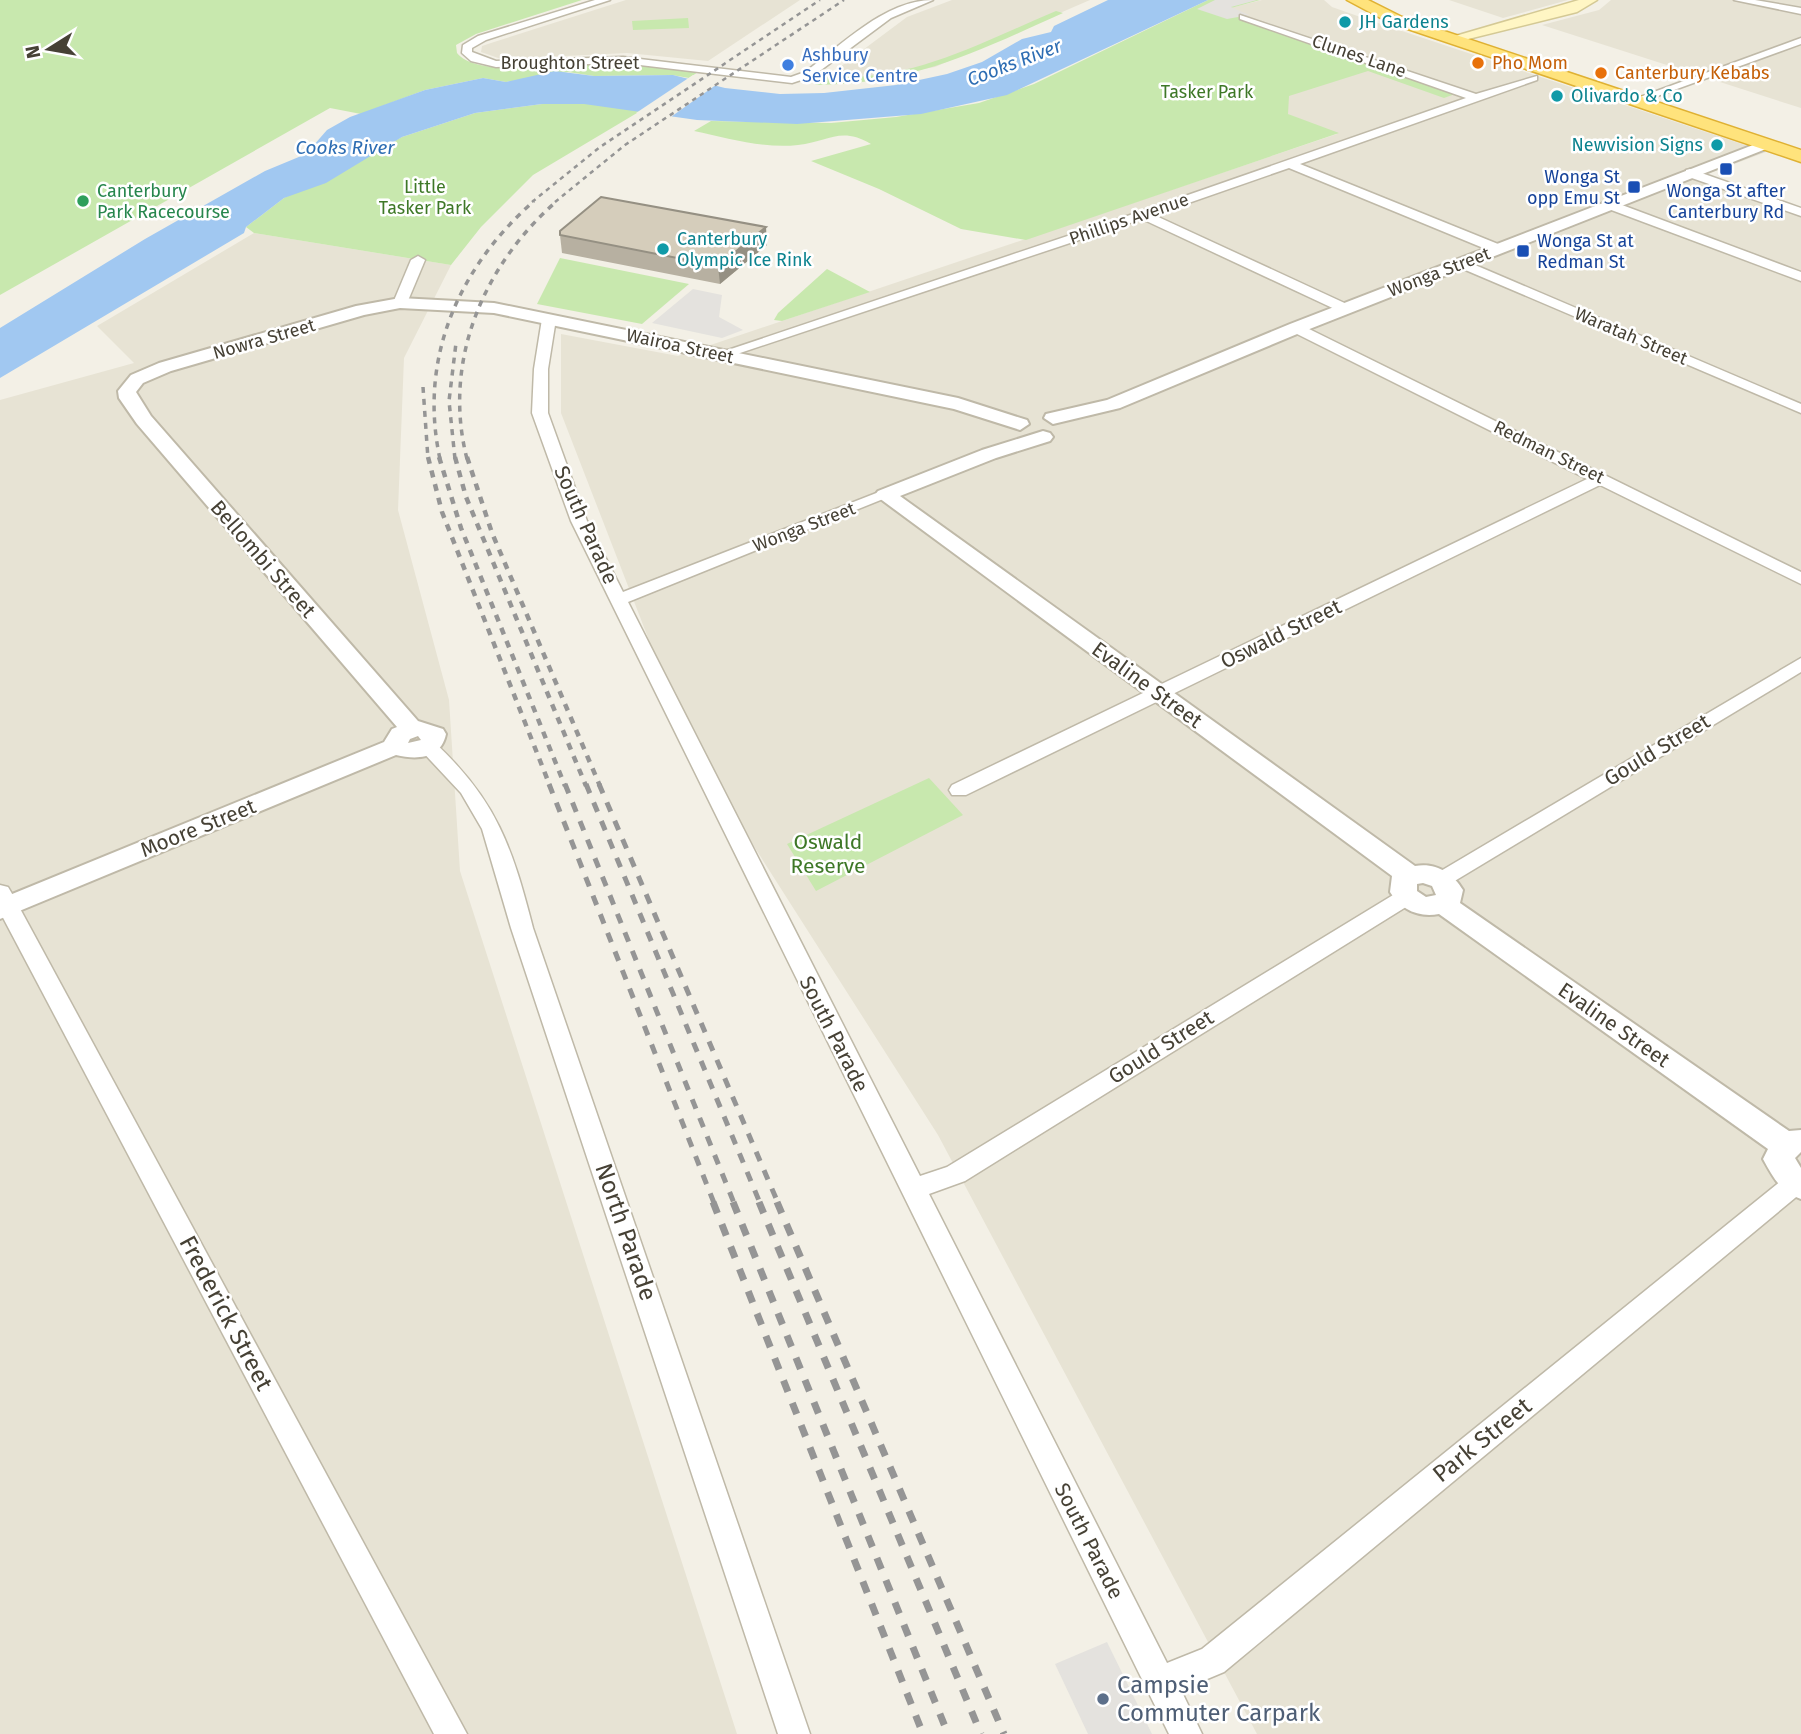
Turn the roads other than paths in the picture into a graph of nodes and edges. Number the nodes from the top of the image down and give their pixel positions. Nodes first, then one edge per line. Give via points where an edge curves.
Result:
1 (605, 0) edge
2 (928, 0) edge
3 (1356, 0) edge
4 (1590, 0) edge
5 (1739, 0) edge
6 (1801, 11) edge
7 (1243, 16) dead end
8 (1452, 38) junction
9 (1801, 41) edge
10 (1533, 78) dead end
11 (1474, 97) junction
12 (1637, 100) junction
13 (1766, 144) junction
14 (1801, 156) edge
15 (1288, 163) junction
16 (1690, 173) junction
17 (1609, 205) junction
18 (1801, 212) edge
19 (1143, 215) junction
20 (1498, 249) junction
21 (418, 260) dead end
22 (1461, 263) junction
23 (1801, 277) edge
24 (400, 303) junction
25 (1346, 309) junction
26 (549, 319) junction
27 (1296, 328) junction
28 (723, 354) junction
29 (131, 383) joint
30 (1801, 409) edge
31 (1040, 426) junction
32 (1602, 478) junction
33 (885, 495) junction
34 (1801, 579) edge
35 (620, 599) junction
36 (1801, 664) edge
37 (1158, 694) junction
38 (412, 741) junction
39 (959, 790) dead end
40 (1408, 886) junction
41 (1442, 892) junction
42 (3, 903) edge
43 (1793, 1143) edge
44 (1799, 1184) edge
45 (912, 1189) junction
46 (1160, 1682) junction
47 (451, 1734) edge
48 (794, 1734) edge
49 (1186, 1734) edge

1 - 2 street, Broughton Street via 482,38 467,47 467,53 496,64 630,61 786,80 806,76 886,17
3 - 8 highway via 1396,20
4 - 8 main road via 1572,9
5 - 6 street
7 - 11 street, Clunes Lane
8 - 12 highway
9 - 12 street
10 - 11 street, Phillips Avenue
11 - 15 street, Phillips Avenue
12 - 13 highway
13 - 14 highway
13 - 16 street, Wonga Street
15 - 19 street, Phillips Avenue
15 - 20 street
16 - 17 street, Wonga Street
16 - 18 street
17 - 20 street, Wonga Street
17 - 23 street
19 - 25 street
19 - 28 street, Phillips Avenue
20 - 22 street, Wonga Street
21 - 24 street
22 - 25 street, Wonga Street
22 - 30 street, Waratah Street
24 - 26 street, Wairoa Street via 495,309
24 - 29 street, Nowra Street via 165,367
25 - 27 street, Wonga Street
26 - 28 street, Wairoa Street
26 - 35 street, South Parade via 540,413 579,520
27 - 31 street, Wonga Street via 1114,404
27 - 32 street, Redman Street
28 - 31 street, Wairoa Street
29 - 38 street, Bellombi Street via 128,398 144,420
31 - 33 street, Wonga Street via 989,454
32 - 34 street, Redman Street
32 - 37 street, Oswald Street
33 - 35 street, Wonga Street
33 - 37 street, Evaline Street
35 - 45 street, South Parade
36 - 41 street, Gould Street
37 - 39 street, Oswald Street
37 - 40 street, Evaline Street
38 - 42 street, Moore Street
38 - 48 street, North Parade via 454,770 498,836 522,928
40 - 41 street via 1425,873
40 - 45 street, Gould Street via 956,1174
41 - 43 street, Evaline Street
42 - 47 street, Frederick Street
43 - 44 street via 1779,1159
44 - 46 street, Park Street via 1213,1661
45 - 46 street, South Parade
46 - 49 street, South Parade

